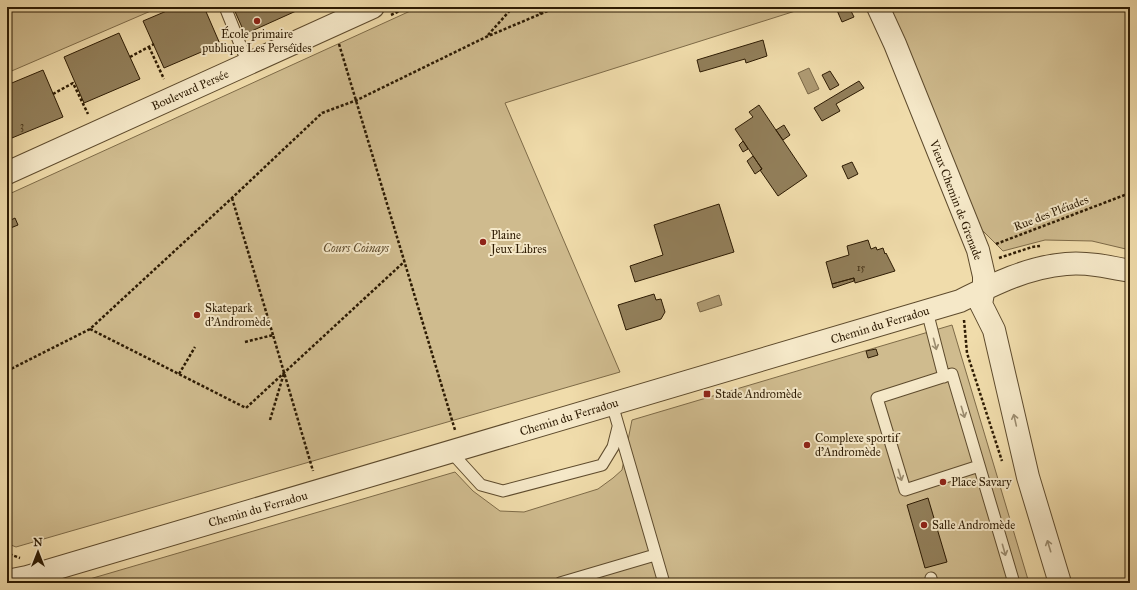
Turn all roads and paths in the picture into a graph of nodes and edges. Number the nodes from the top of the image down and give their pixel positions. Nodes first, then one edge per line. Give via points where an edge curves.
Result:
1 (225, 7) edge
2 (373, 7) edge
3 (513, 7) edge
4 (538, 7) edge
5 (557, 7) edge
6 (878, 7) edge
7 (541, 14) junction
8 (334, 24) junction
9 (486, 37) junction
10 (154, 44) dead end
11 (149, 47) junction
12 (130, 57) dead end
13 (248, 64) junction
14 (160, 70) dead end
15 (53, 94) dead end
16 (356, 100) junction
17 (83, 102) dead end
18 (7, 173) edge
19 (1130, 193) edge
20 (232, 198) junction
21 (978, 250) junction
22 (405, 261) junction
23 (1130, 272) edge
24 (984, 288) junction
25 (927, 311) junction
26 (964, 317) dead end
27 (90, 329) junction
28 (273, 335) junction
29 (245, 342) dead end
30 (195, 347) dead end
31 (967, 353) dead end
32 (7, 371) edge
33 (284, 372) junction
34 (179, 374) junction
35 (948, 376) junction
36 (612, 404) junction
37 (270, 420) dead end
38 (618, 427) junction
39 (456, 451) junction
40 (979, 466) junction
41 (314, 473) dead end
42 (7, 550) edge
43 (655, 555) junction
44 (22, 558) dead end
45 (7, 581) edge
46 (560, 583) edge
47 (664, 583) edge
48 (1014, 583) edge
49 (1060, 583) edge

1 - 13 lane
2 - 8 street, Boulevard Persée
3 - 9 path
4 - 7 path
5 - 7 path
6 - 21 street, Vieux Chemin de Grenade
7 - 9 path
8 - 13 street, Boulevard Persée
8 - 16 path
9 - 16 path
10 - 11 path
11 - 12 path
11 - 14 path
13 - 18 street, Boulevard Persée
15 - 17 path via 73,83
16 - 20 path via 322,113
16 - 22 path
19 - 21 path, Rue des Pléiades
20 - 27 path
20 - 28 path
21 - 24 street, Vieux Chemin de Grenade
22 - 33 path
22 - 39 path
23 - 24 street, Chemin du Ferradou via 1108,266 1068,264 1042,267
24 - 25 street, Chemin du Ferradou via 960,301
49 -> 24 street, Vieux Chemin de Grenade via 1028,477 994,330 981,304
25 -> 35 lane
25 - 36 street, Chemin du Ferradou
26 - 31 path
27 - 32 path
27 - 34 path
28 - 29 path
28 - 33 path
30 - 34 path
33 - 34 path via 246,408
33 - 37 path
33 - 41 path
35 -> 40 lane
35 -> 40 lane via 877,398 905,490
36 - 38 lane
36 - 39 street, Chemin du Ferradou
38 - 39 lane via 613,448 602,465 503,491 481,485
38 - 43 lane
39 - 45 street, Chemin du Ferradou
40 -> 48 lane
42 - 44 path via 9,554
43 - 46 lane
43 - 47 lane

